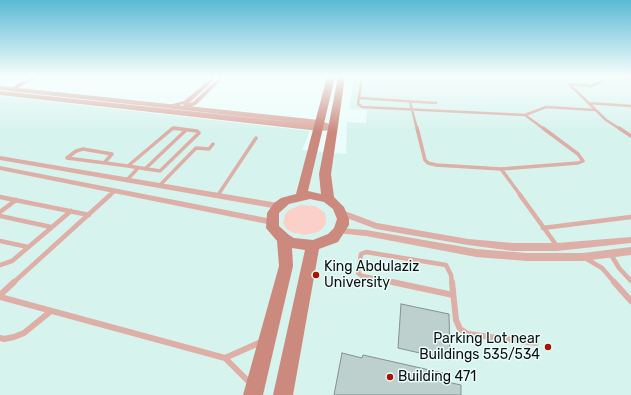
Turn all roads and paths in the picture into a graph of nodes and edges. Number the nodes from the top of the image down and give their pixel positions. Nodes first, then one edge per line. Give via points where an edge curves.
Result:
1 (24, 95) edge
2 (72, 95) edge
3 (194, 95) edge
4 (207, 95) edge
5 (326, 95) edge
6 (339, 95) edge
7 (580, 95) edge
8 (358, 98) joint
9 (186, 102) junction
10 (410, 102) junction
11 (436, 103) dead end
12 (587, 103) junction
13 (168, 106) junction
14 (198, 106) junction
15 (631, 106) edge
16 (411, 110) junction
17 (594, 110) junction
18 (525, 115) junction
19 (319, 125) junction
20 (334, 127) junction
21 (186, 130) junction
22 (631, 136) edge
23 (256, 138) dead end
24 (213, 144) dead end
25 (0, 158) edge
26 (104, 163) junction
27 (128, 166) junction
28 (0, 168) edge
29 (138, 168) junction
30 (145, 169) junction
31 (501, 170) junction
32 (127, 180) junction
33 (160, 185) junction
34 (115, 191) junction
35 (218, 195) junction
36 (301, 196) junction
37 (0, 197) edge
38 (328, 199) junction
39 (16, 200) junction
40 (278, 206) junction
41 (70, 211) junction
42 (0, 212) edge
43 (342, 213) junction
44 (89, 215) junction
45 (0, 216) edge
46 (631, 217) edge
47 (272, 222) junction
48 (51, 227) junction
49 (543, 228) junction
50 (339, 231) junction
51 (284, 239) junction
52 (631, 240) edge
53 (0, 241) edge
54 (313, 245) junction
55 (28, 247) junction
56 (557, 247) junction
57 (631, 251) edge
58 (610, 253) junction
59 (583, 257) junction
60 (0, 265) edge
61 (631, 281) edge
62 (453, 295) junction
63 (0, 296) edge
64 (631, 301) edge
65 (51, 311) junction
66 (0, 338) edge
67 (267, 340) junction
68 (536, 343) dead end
69 (225, 358) junction
70 (254, 391) edge
71 (284, 395) edge

1 - 19 street
2 - 13 street
3 - 9 street
4 - 14 street
5 - 19 main road
6 - 20 main road
7 - 12 lane
8 - 10 lane
8 - 16 lane via 358,104 362,107
9 - 13 street
9 - 14 street via 186,105
10 - 11 lane
10 - 16 lane
12 - 15 lane
12 - 17 lane
13 - 14 street
14 - 19 street
16 - 18 lane
16 - 31 lane via 428,163
17 - 18 lane via 546,107
17 - 22 lane
18 - 31 lane via 578,154 583,161
19 - 20 street
19 - 36 main road
20 - 38 main road via 325,174
21 - 27 lane via 170,129
21 - 30 lane
21 - 30 lane via 198,133 162,170
23 - 35 lane
24 - 33 lane via 209,149 196,148
25 - 32 street
26 - 26 lane via 70,158 67,158 83,149 112,154
26 - 27 lane
27 - 29 lane
28 - 34 street
29 - 30 lane
29 - 32 lane
31 - 49 lane
32 - 33 street
33 - 35 street
34 - 44 lane
34 - 47 street
35 - 40 street
36 - 38 main road
36 - 40 main road
37 - 39 lane
38 - 43 main road
39 - 41 lane
39 - 42 lane
40 - 47 main road via 273,213
41 - 44 lane
41 - 48 lane
43 - 50 main road
43 - 56 street via 376,226 468,242 513,247
44 - 63 lane
45 - 48 lane
46 - 49 lane
47 - 51 main road via 277,234
48 - 55 lane
49 - 56 lane
50 - 54 main road via 332,238
50 - 59 street via 366,233 476,253 527,257
51 - 54 main road via 292,243
51 - 67 main road via 286,266
52 - 56 street
53 - 55 lane
54 - 71 main road
55 - 60 lane via 12,261
57 - 58 street
58 - 59 street
58 - 61 lane
59 - 64 lane via 602,268
62 - 62 lane via 362,276 358,273 361,254 366,252 442,264 451,275
62 - 68 lane via 456,320 463,332
63 - 65 lane
65 - 66 lane via 24,333
65 - 69 lane
67 - 69 lane
67 - 70 main road
69 - 70 lane

